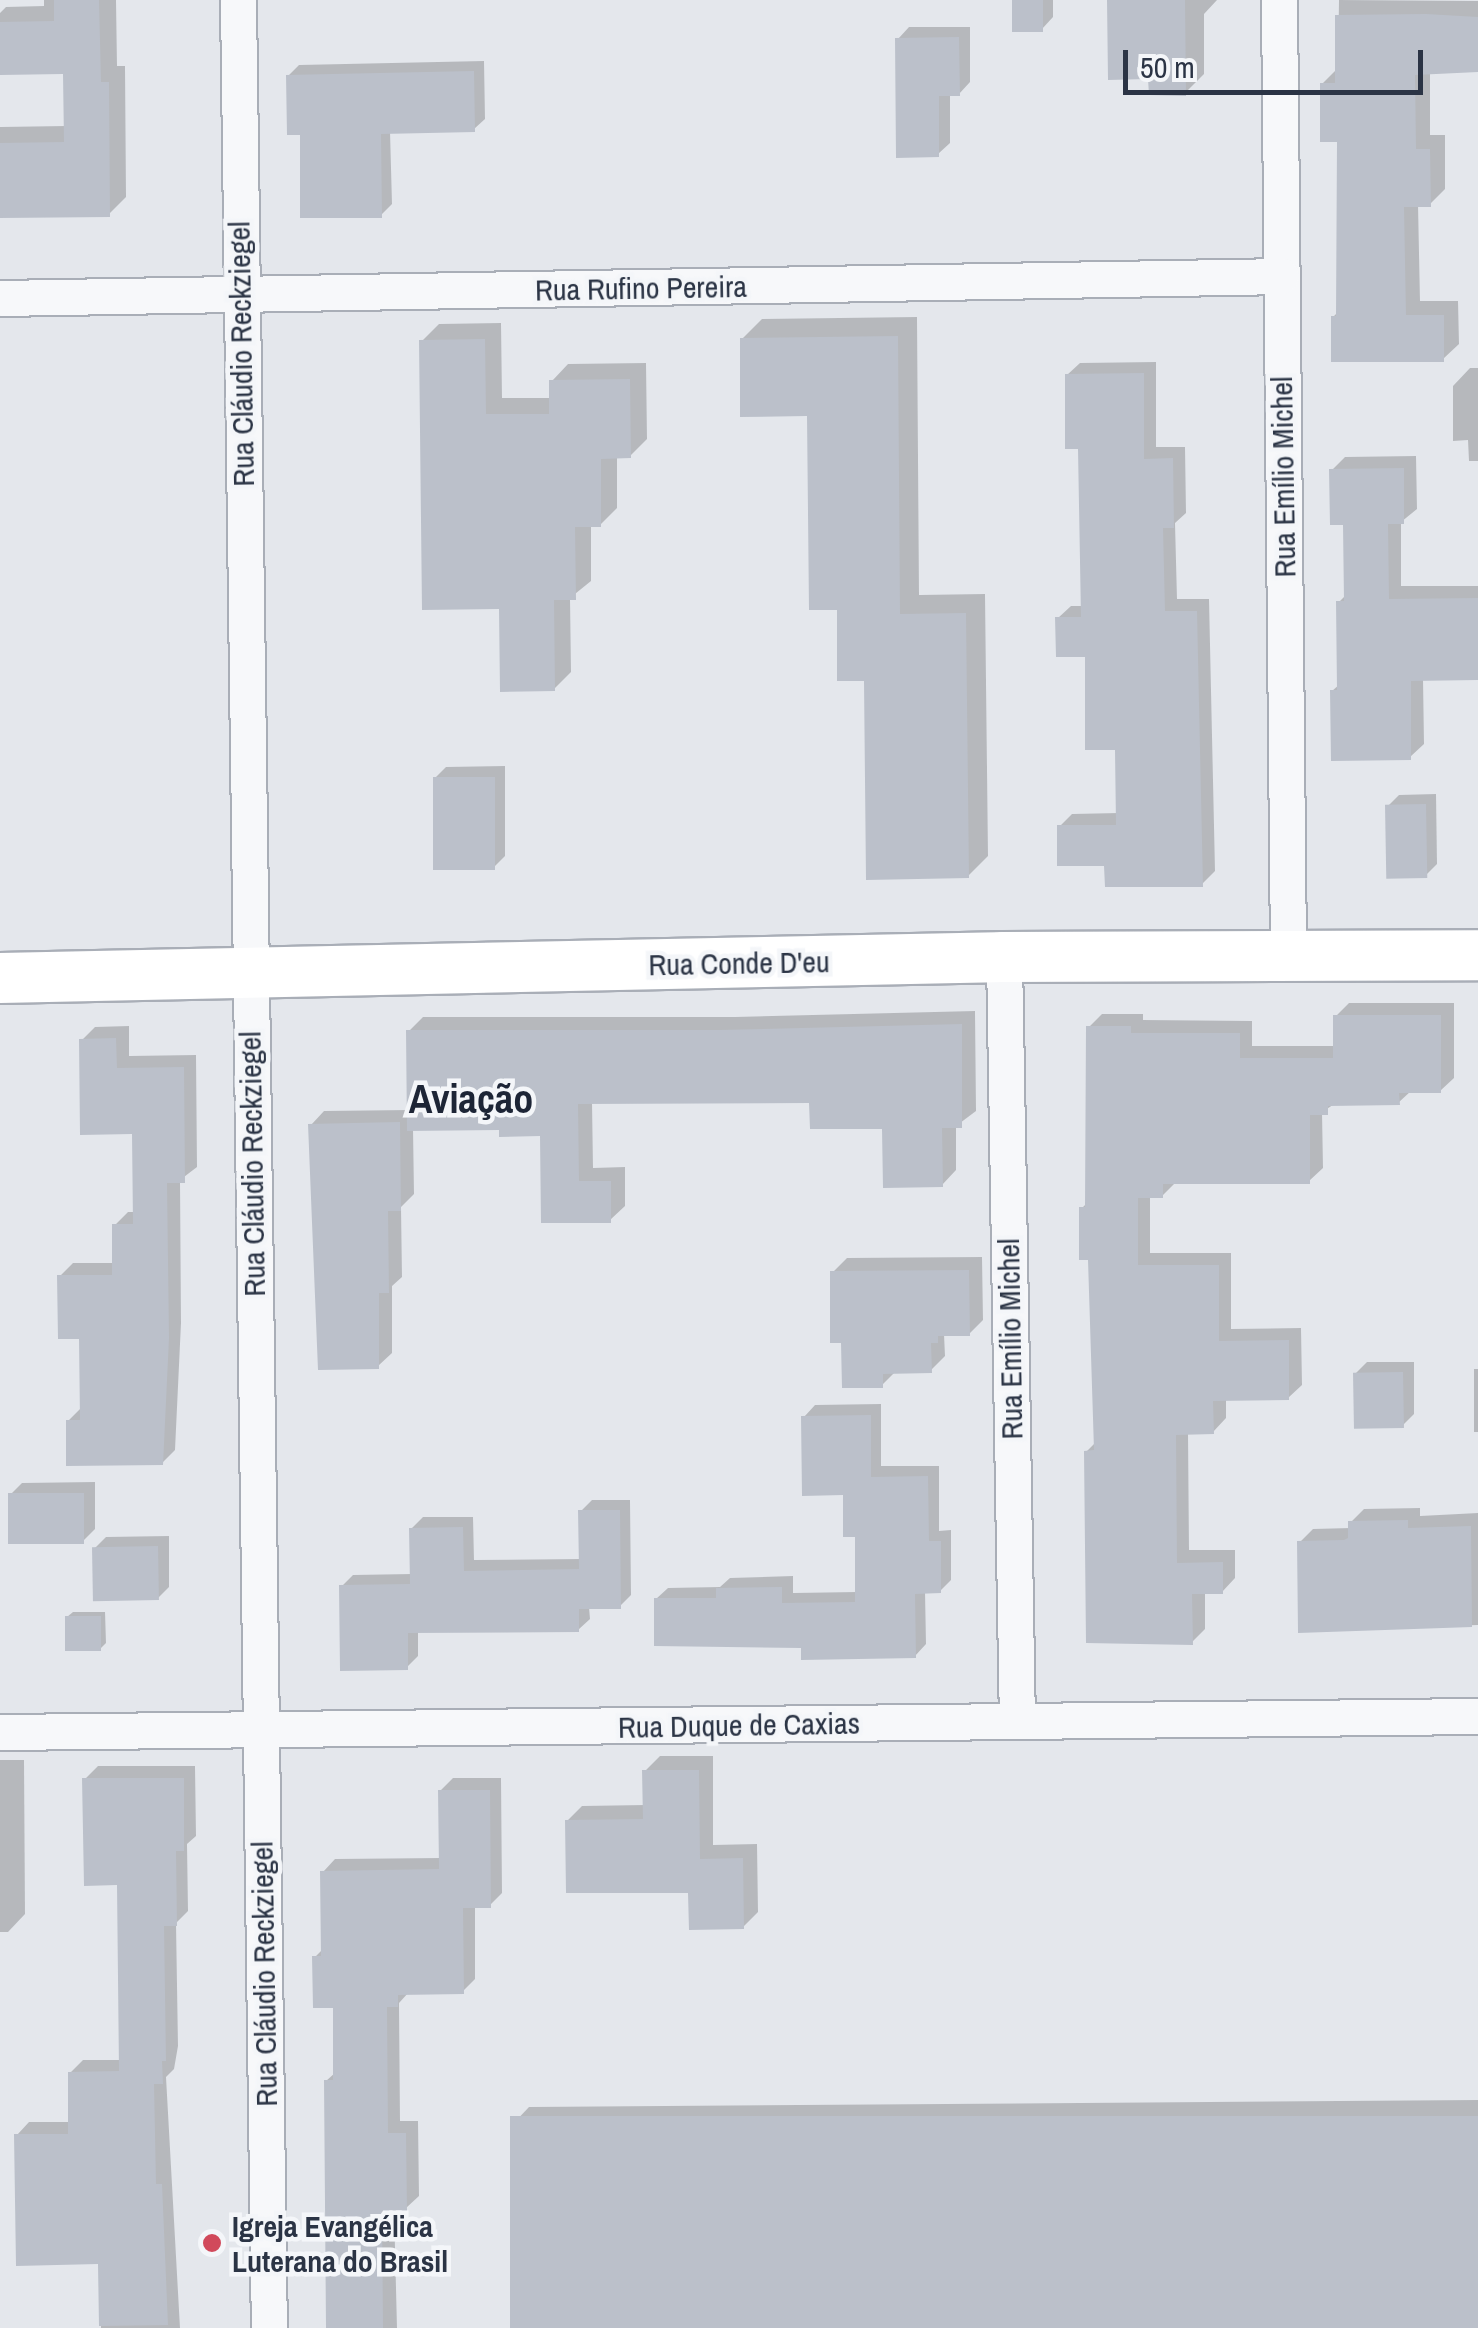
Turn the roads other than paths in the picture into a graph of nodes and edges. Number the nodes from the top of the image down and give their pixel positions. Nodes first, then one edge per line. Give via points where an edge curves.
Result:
1 (238, 0) edge
2 (1279, 0) edge
3 (1281, 276) junction
4 (240, 296) junction
5 (0, 298) edge
6 (1288, 955) junction
7 (1478, 956) edge
8 (1004, 957) junction
9 (249, 973) junction
10 (0, 978) edge
11 (1478, 1716) edge
12 (1016, 1721) junction
13 (260, 1730) junction
14 (0, 1732) edge
15 (269, 2328) edge

1 - 4 street, Rua Cláudio Reckziegel
2 - 3 street, Rua Emílio Michel
3 - 4 street, Rua Rufino Pereira
3 - 6 street, Rua Emílio Michel
4 - 5 street, Rua Rufino Pereira
4 - 9 street, Rua Cláudio Reckziegel
6 - 7 street, Rua Conde D'eu
6 - 8 street, Rua Conde D'eu
8 - 9 street, Rua Conde D'eu
8 - 12 street, Rua Emílio Michel
9 - 10 street, Rua Conde D'eu
9 - 13 street, Rua Cláudio Reckziegel
11 - 12 street, Rua Duque de Caxias
12 - 13 street, Rua Duque de Caxias
13 - 14 street, Rua Duque de Caxias
13 - 15 street, Rua Cláudio Reckziegel

